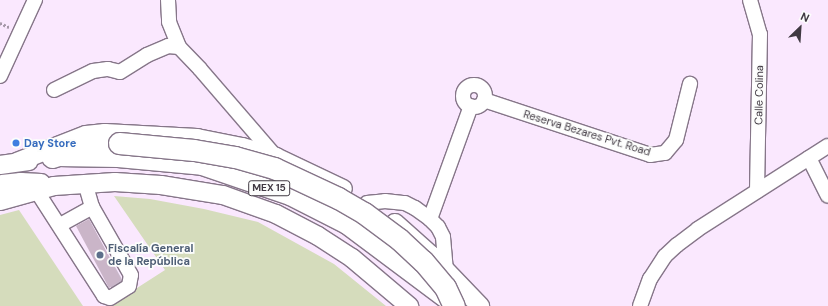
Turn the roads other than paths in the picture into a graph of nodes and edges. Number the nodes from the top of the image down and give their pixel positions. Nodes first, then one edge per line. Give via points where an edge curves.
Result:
1 (35, 0) edge
2 (168, 0) edge
3 (750, 0) edge
4 (179, 47) junction
5 (0, 76) edge
6 (690, 84) dead end
7 (54, 90) dead end
8 (484, 100) junction
9 (470, 106) junction
10 (828, 146) edge
11 (52, 157) junction
12 (276, 157) junction
13 (809, 158) junction
14 (8, 163) edge
15 (84, 183) junction
16 (54, 186) junction
17 (36, 190) junction
18 (757, 191) junction
19 (1, 193) edge
20 (828, 196) edge
21 (367, 203) junction
22 (92, 207) junction
23 (430, 218) junction
24 (60, 225) junction
25 (446, 270) junction
26 (409, 306) edge
27 (455, 306) edge
28 (480, 306) edge
29 (640, 306) edge

1 - 5 street
2 - 4 street via 169,22
3 - 18 street, Calle Colina via 760,34
4 - 7 street via 168,46 120,72 108,69 93,71
4 - 12 street
6 - 8 street, Reserva Bezares Pvt. Road via 676,140 665,153 650,155
8 - 9 street via 480,105
8 - 9 street via 484,93 480,87 470,86 463,95 465,102
9 - 23 street
10 - 13 street
11 - 14 main road, MEX 15
11 - 27 main road, MEX 15 via 118,158 202,166 290,196 347,225
11 - 27 highway, bridge via 82,147 119,143 194,150 235,157 274,168 338,198 364,213 399,239 445,287
12 - 14 main road via 196,138 105,133 86,135
12 - 21 main road
13 - 18 street
13 - 20 street
15 - 16 main road, MEX 15
15 - 22 street
15 - 26 main road, MEX 15 via 161,185 223,195 250,204 299,225 336,246
16 - 17 main road, MEX 15
16 - 19 main road via 21,182
17 - 19 main road, MEX 15
17 - 24 street
18 - 29 street via 698,229 665,256 650,279
21 - 23 street via 405,203
21 - 25 main road via 417,241
22 - 24 street
22 - 24 street via 131,276 129,286 110,298 104,296
23 - 25 street via 443,236
25 - 28 main road

